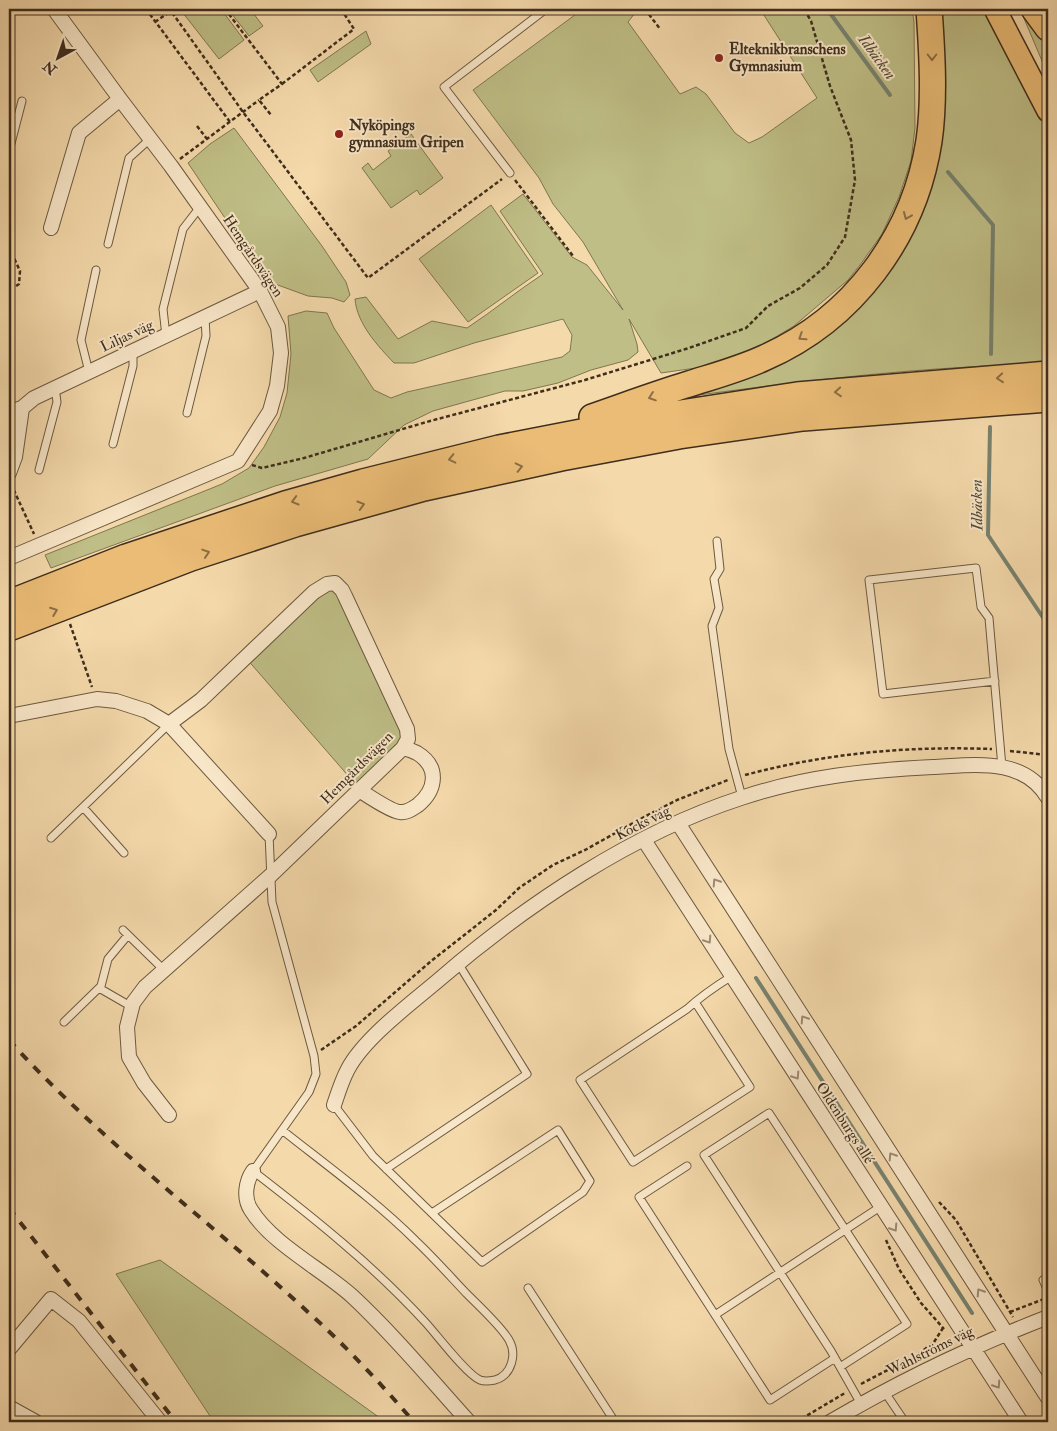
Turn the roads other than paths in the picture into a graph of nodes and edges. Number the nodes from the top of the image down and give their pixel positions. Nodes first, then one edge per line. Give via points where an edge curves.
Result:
1 (54, 9) edge
2 (546, 9) edge
3 (929, 9) edge
4 (994, 9) edge
5 (1008, 9) edge
6 (1034, 9) edge
7 (1048, 28) edge
8 (120, 99) junction
9 (1048, 100) edge
10 (22, 101) dead end
11 (1048, 111) edge
12 (150, 139) junction
13 (9, 151) edge
14 (510, 173) road end
15 (200, 207) junction
16 (51, 228) dead end
17 (108, 244) dead end
18 (96, 270) dead end
19 (260, 291) junction
20 (205, 317) junction
21 (166, 336) junction
22 (133, 351) junction
23 (90, 372) junction
24 (1048, 374) edge
25 (55, 388) junction
26 (1048, 399) edge
27 (15, 410) edge
28 (187, 412) dead end
29 (113, 444) dead end
30 (499, 448) junction
31 (39, 470) dead end
32 (9, 473) edge
33 (717, 541) dead end
34 (9, 558) edge
35 (9, 603) edge
36 (9, 628) edge
37 (995, 681) junction
38 (9, 716) edge
39 (169, 724) junction
40 (403, 748) junction
41 (1002, 767) junction
42 (359, 790) junction
43 (742, 797) junction
44 (1048, 798) edge
45 (83, 807) junction
46 (678, 823) junction
47 (269, 834) joint
48 (51, 838) dead end
49 (644, 840) junction
50 (124, 854) dead end
51 (270, 876) junction
52 (458, 963) junction
53 (164, 970) junction
54 (732, 976) junction
55 (98, 988) junction
56 (694, 1002) junction
57 (132, 1007) junction
58 (64, 1022) dead end
59 (334, 1104) joint
60 (169, 1114) dead end
61 (282, 1130) junction
62 (687, 1166) dead end
63 (386, 1169) junction
64 (252, 1173) junction
65 (240, 1186) dead end
66 (880, 1207) junction
67 (432, 1213) junction
68 (846, 1230) junction
69 (780, 1273) junction
70 (1048, 1276) edge
71 (528, 1288) dead end
72 (1048, 1291) edge
73 (715, 1315) junction
74 (1048, 1317) edge
75 (1006, 1333) junction
76 (973, 1348) junction
77 (9, 1349) edge
78 (835, 1358) junction
79 (840, 1367) junction
80 (884, 1391) junction
81 (1048, 1398) edge
82 (860, 1404) junction
83 (9, 1407) edge
84 (36, 1422) edge
85 (160, 1422) edge
86 (469, 1422) edge
87 (615, 1422) edge
88 (830, 1422) edge
89 (905, 1422) edge
90 (1021, 1422) edge

1 - 8 street, Hemgårdsvägen
2 - 14 lane via 444,87
3 -> 30 highway via 931,115 920,185 906,221 867,282 832,317 766,358
4 - 11 main road
5 - 9 main road
6 - 7 highway
8 - 12 street, Hemgårdsvägen
8 - 16 street via 79,133
10 - 13 lane
12 - 15 street, Hemgårdsvägen
12 - 17 lane via 129,158
15 - 19 street, Hemgårdsvägen
15 - 21 lane via 183,229 163,309
18 - 23 lane via 82,340
19 - 20 street, Liljas väg
19 - 34 street, Hemgårdsvägen via 278,328 281,353 277,386 270,411 238,462
20 - 21 street, Liljas väg
20 - 28 lane via 206,336
21 - 22 street, Liljas väg
22 - 23 street, Liljas väg
22 - 29 lane via 133,366
23 - 25 street, Liljas väg
24 -> 30 highway via 797,396 674,414
25 - 27 street, Liljas väg
25 - 31 lane via 57,402
36 -> 26 highway via 191,558 295,524 424,488 679,436 803,418
27 - 32 street via 15,457
30 -> 35 highway via 285,504 126,557
33 - 43 lane via 720,569 714,579 719,608 712,626 729,750
37 - 37 lane via 883,694 869,580 976,568 981,607 989,618
37 - 41 lane
38 - 39 street via 97,699 116,700 147,711
39 - 40 street, Hemgårdsvägen via 201,700 314,592 327,584 335,584 345,596 407,729 408,739
39 - 45 lane
39 - 47 street
40 - 42 street, Hemgårdsvägen
40 - 42 street via 417,753 429,765 434,781 428,796 402,813
41 - 43 street, Kocks väg via 953,766 848,773
41 - 44 street, Kocks väg via 1037,782
42 - 51 street, Hemgårdsvägen
43 - 46 street, Kocks väg
45 - 48 lane
45 - 50 lane
46 - 49 street, Kocks väg
75 -> 46 street, Oldenburgs allé
47 - 51 lane
49 - 52 street, Kocks väg via 545,898
49 -> 54 street, Oldenburgs allé
51 - 53 street, Hemgårdsvägen
51 - 61 lane via 272,902 316,1074 309,1092
52 - 59 street, Kocks väg via 371,1039 348,1068
52 - 63 lane via 527,1074
53 - 55 lane via 125,932 108,959
53 - 57 street, Hemgårdsvägen via 145,987
54 - 56 lane
54 -> 66 street, Oldenburgs allé
55 - 57 lane
55 - 58 lane
56 - 56 lane via 580,1080 633,1162 750,1087
57 - 60 street, Hemgårdsvägen via 127,1027 129,1057 144,1083
59 - 63 lane
61 - 64 lane
61 - 64 lane via 415,1240 488,1316 509,1339 513,1349 513,1361 508,1371 488,1382 469,1372 396,1292 308,1213
62 - 73 lane via 639,1197
63 - 67 lane
64 - 65 lane
64 - 86 street via 246,1193 249,1208 259,1221 353,1297
66 - 68 lane
66 -> 76 street, Oldenburgs allé
67 - 67 lane via 482,1262 583,1192 590,1181 558,1130
68 - 69 lane
68 - 69 lane via 768,1113 704,1155
68 - 79 lane via 907,1324
69 - 73 lane
69 - 78 lane
70 - 72 lane via 1043,1280
71 - 87 lane
73 - 78 lane via 770,1400
74 - 75 street, Wahlströms väg
75 - 76 street, Wahlströms väg
75 - 81 street, Oldenburgs allé
76 - 80 street, Wahlströms väg
76 -> 90 street, Oldenburgs allé
77 - 85 street via 51,1299 79,1321
78 - 79 lane
79 - 82 lane
80 - 82 street, Wahlströms väg
80 - 89 lane
82 - 88 street, Wahlströms väg
83 - 84 street

